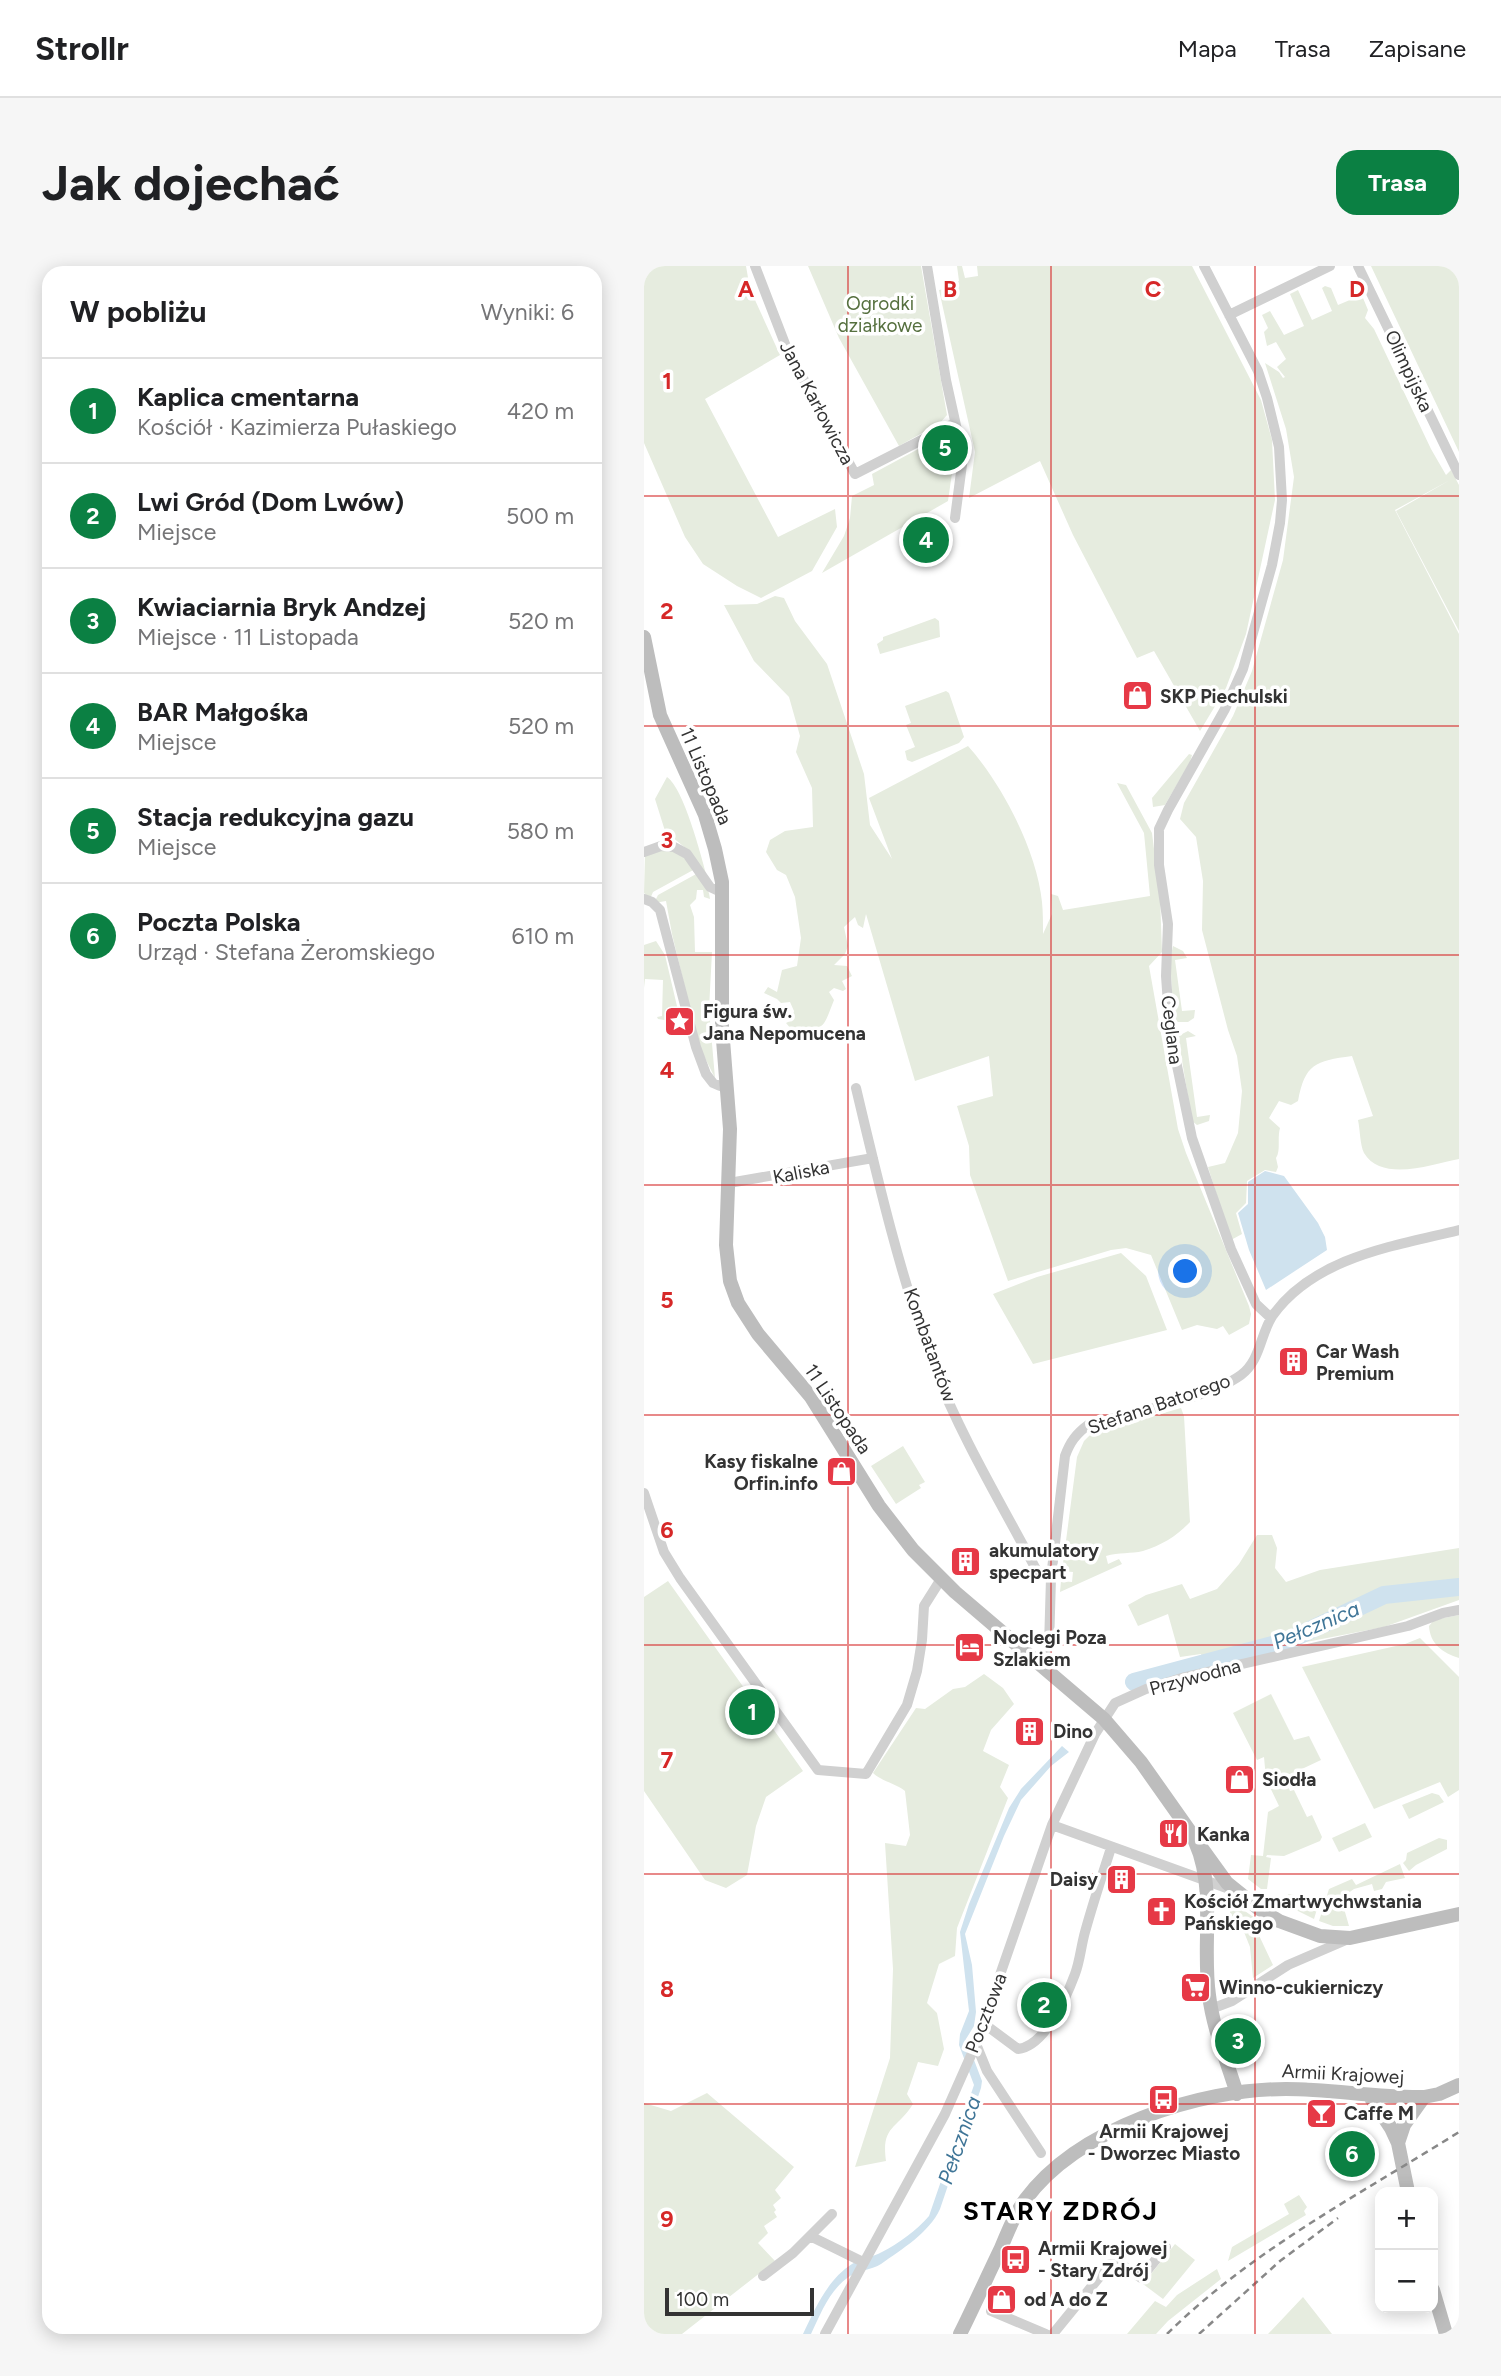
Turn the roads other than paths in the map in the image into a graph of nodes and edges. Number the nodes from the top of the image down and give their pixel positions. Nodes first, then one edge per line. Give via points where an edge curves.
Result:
1 (755, 266) edge
2 (927, 266) edge
3 (1204, 266) edge
4 (1330, 266) edge
5 (1358, 266) edge
6 (1229, 315) junction
7 (955, 423) junction
8 (1459, 475) edge
9 (955, 518) dead end
10 (644, 637) edge
11 (644, 852) edge
12 (723, 893) junction
13 (644, 900) edge
14 (727, 1086) junction
15 (856, 1088) dead end
16 (873, 1158) junction
17 (729, 1184) junction
18 (1459, 1230) edge
19 (1271, 1318) junction
20 (644, 1493) edge
21 (1051, 1578) junction
22 (941, 1579) junction
23 (1459, 1610) edge
24 (1041, 1664) junction
25 (1104, 1719) junction
26 (1052, 1825) junction
27 (1196, 1840) junction
28 (1111, 1848) junction
29 (1205, 1880) junction
30 (1236, 1891) junction
31 (1458, 1914) edge
32 (1350, 1938) junction
33 (1211, 2009) junction
34 (982, 2023) junction
35 (974, 2046) junction
36 (1459, 2085) edge
37 (1237, 2094) junction
38 (1369, 2095) junction
39 (1424, 2097) junction
40 (1398, 2143) junction
41 (1041, 2153) dead end
42 (1408, 2187) edge
43 (832, 2214) dead end
44 (810, 2236) junction
45 (1166, 2247) dead end
46 (861, 2258) junction
47 (763, 2276) dead end
48 (1438, 2307) edge
49 (992, 2311) dead end
50 (825, 2334) edge
51 (960, 2334) edge
52 (1046, 2334) edge
53 (1053, 2334) edge
54 (1446, 2334) edge

1 - 7 street, Jana Karłowicza via 787,349 855,474
2 - 7 street
3 - 6 street, Ceglana
4 - 6 street
5 - 8 street, Olimpijska
6 - 19 street, Ceglana via 1258,371 1279,447 1282,500 1277,542 1252,644 1225,709 1168,810 1159,833 1159,865 1168,924 1170,1032 1192,1138 1226,1237 1256,1304
7 - 9 street via 963,457
10 - 12 main road, 11 Listopada via 660,715 705,815
11 - 12 street via 674,847 687,854 710,887
12 - 14 main road, 11 Listopada via 721,1000
13 - 14 street via 660,910 706,1074 713,1083
14 - 17 main road, 11 Listopada
15 - 16 street, Kombatantów
16 - 17 street, Kaliska
16 - 21 street, Kombatantów via 917,1317 949,1402 1038,1573
17 - 22 main road, 11 Listopada via 726,1260 744,1314 811,1397 892,1525
18 - 19 street, Stefana Batorego via 1400,1243 1330,1267 1287,1297
19 - 21 street, Stefana Batorego via 1257,1355 1244,1373 1229,1383 1088,1425 1070,1442
20 - 22 street via 664,1552 680,1578 818,1770 865,1774 908,1705 924,1606
21 - 24 street, Stefana Batorego via 1049,1646
22 - 24 main road, 11 Listopada
23 - 25 street, Przywodna via 1185,1677 1115,1703
24 - 25 main road, 11 Listopada
25 - 26 street, Pocztowa
25 - 27 main road, 11 Listopada
26 - 28 street
26 - 34 street, Pocztowa
27 - 29 main road, 11 Listopada
27 - 30 main road
28 - 29 street
28 - 34 street via 1076,1973 1038,2040 1018,2049
29 - 30 street
29 - 33 main road, 11 Listopada
30 - 32 main road via 1269,1916 1294,1927 1320,1936
31 - 32 main road
32 - 33 street via 1288,1965
33 - 37 main road, 11 Listopada
34 - 35 street, Pocztowa
35 - 41 street
35 - 46 street, Pocztowa via 945,2114
36 - 39 main road, Armii Krajowej
37 - 38 main road, Armii Krajowej via 1286,2089
37 - 51 main road, Armii Krajowej via 1181,2105 1130,2123 1058,2166 1018,2210
38 - 39 main road, Armii Krajowej
38 - 40 main road
39 - 40 main road via 1404,2125
40 - 42 main road
43 - 44 street
44 - 46 street
44 - 47 street
45 - 53 street via 1141,2278 1124,2266 1110,2264
46 - 50 street, Pocztowa
48 - 54 main road
49 - 52 street

